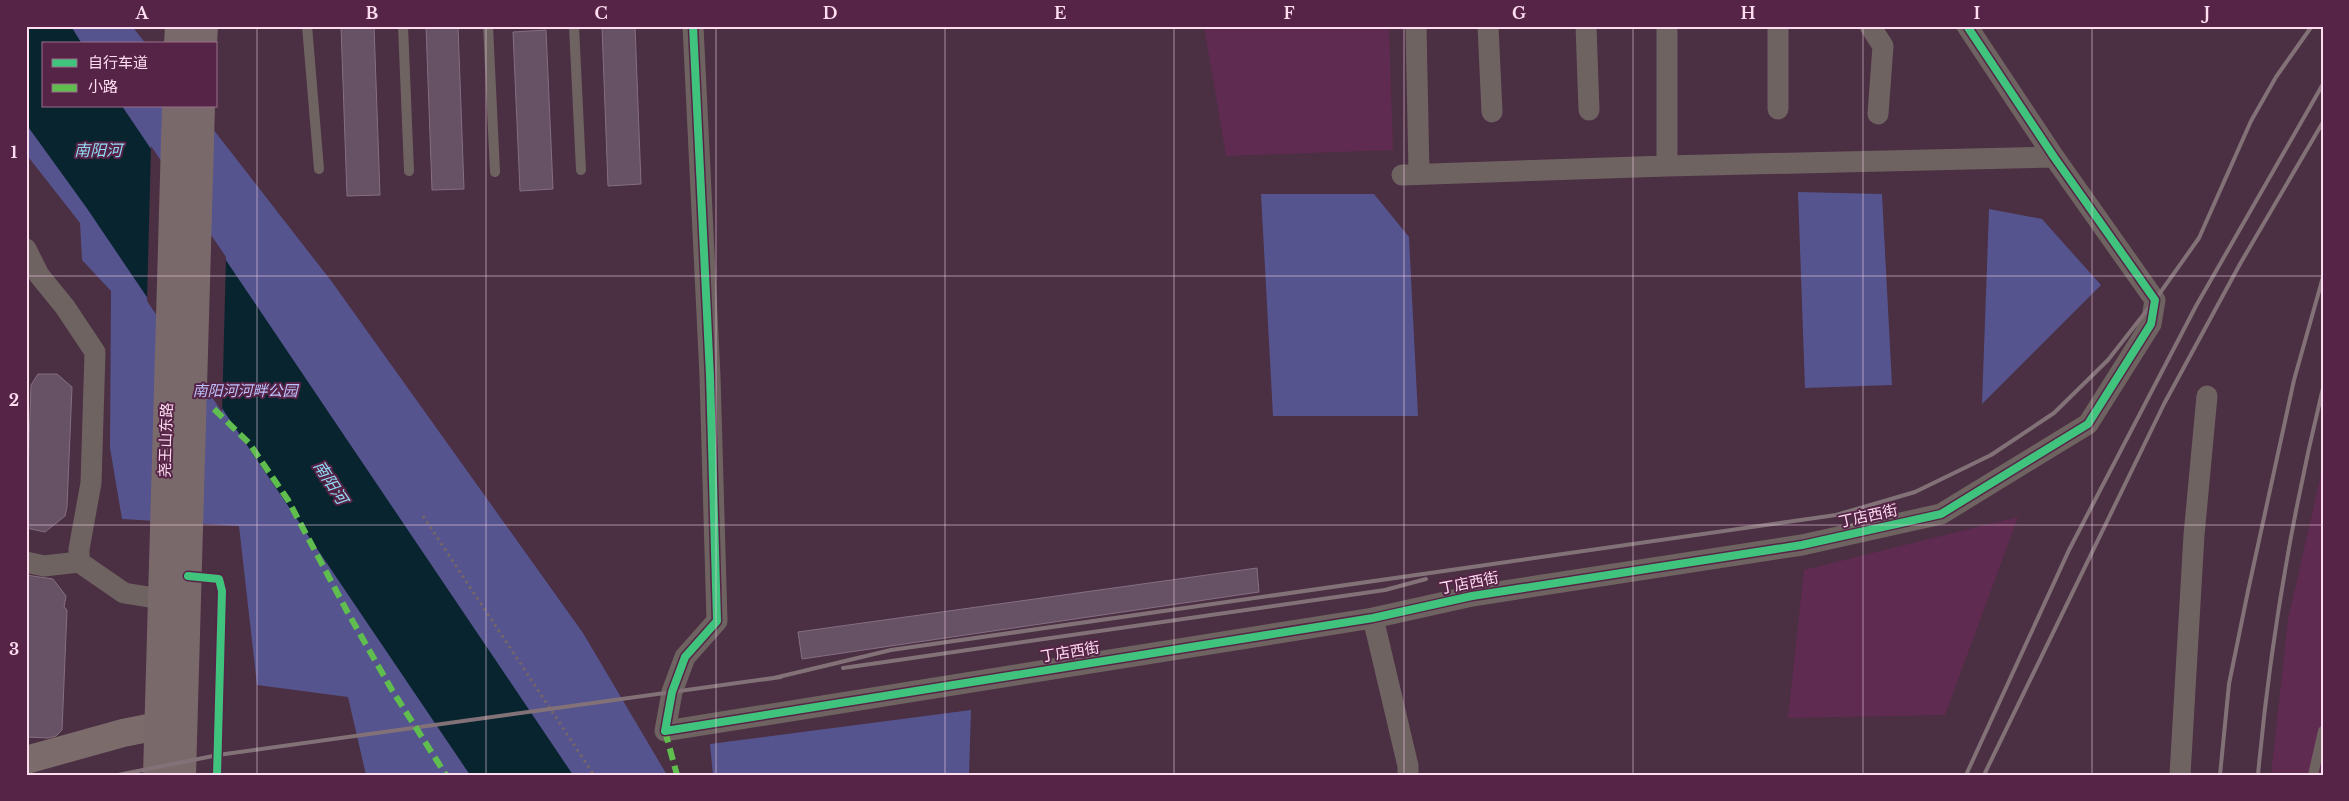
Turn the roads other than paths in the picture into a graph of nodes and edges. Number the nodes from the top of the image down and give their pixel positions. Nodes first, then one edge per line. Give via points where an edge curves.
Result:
1 (179, 26) edge
2 (204, 26) edge
3 (307, 26) edge
4 (403, 26) edge
5 (488, 26) edge
6 (574, 26) edge
7 (693, 26) edge
8 (1416, 26) edge
9 (1488, 26) edge
10 (1586, 26) edge
11 (1667, 26) edge
12 (1778, 26) edge
13 (1870, 26) edge
14 (1967, 26) edge
15 (178, 42) edge
16 (203, 42) edge
17 (176, 108) edge
18 (201, 108) edge
19 (1778, 109) dead end
20 (1589, 110) dead end
21 (1492, 112) dead end
22 (1878, 114) dead end
23 (2054, 157) junction
24 (1667, 166) junction
25 (319, 169) dead end
26 (581, 170) dead end
27 (409, 171) dead end
28 (495, 172) dead end
29 (26, 249) edge
30 (2207, 396) dead end
31 (175, 559) junction
32 (26, 562) edge
33 (80, 562) junction
34 (161, 599) junction
35 (1373, 618) junction
36 (158, 726) junction
37 (2323, 731) edge
38 (26, 760) edge
39 (157, 775) edge
40 (182, 775) edge
41 (1408, 775) edge
42 (2180, 775) edge
43 (2313, 775) edge

1 - 15 main road
2 - 16 main road
3 - 25 lane
4 - 27 lane
5 - 28 lane
6 - 26 lane
7 - 35 street, 丁店西街 via 710,376 717,621 685,657 672,692 665,732
8 - 24 street via 1410,174
9 - 21 street
10 - 20 street
11 - 24 street
12 - 19 street
13 - 22 street via 1883,46
14 - 23 street, 丁店西街
17 - 31 main road, 尧王山东路
18 - 31 main road, 尧王山东路
23 - 24 street
23 - 35 street, 丁店西街 via 2156,300 2151,324 2088,424 1941,514 1802,545 1472,596
29 - 33 street via 39,275 65,306 95,352 91,483 79,549
30 - 42 street via 2194,535
31 - 34 main road, 尧王山东路
31 - 40 main road, 尧王山东路
32 - 33 street via 44,566
33 - 34 street via 124,594
34 - 36 main road, 尧王山东路
35 - 41 street
36 - 38 street
36 - 39 main road, 尧王山东路
37 - 43 lane

